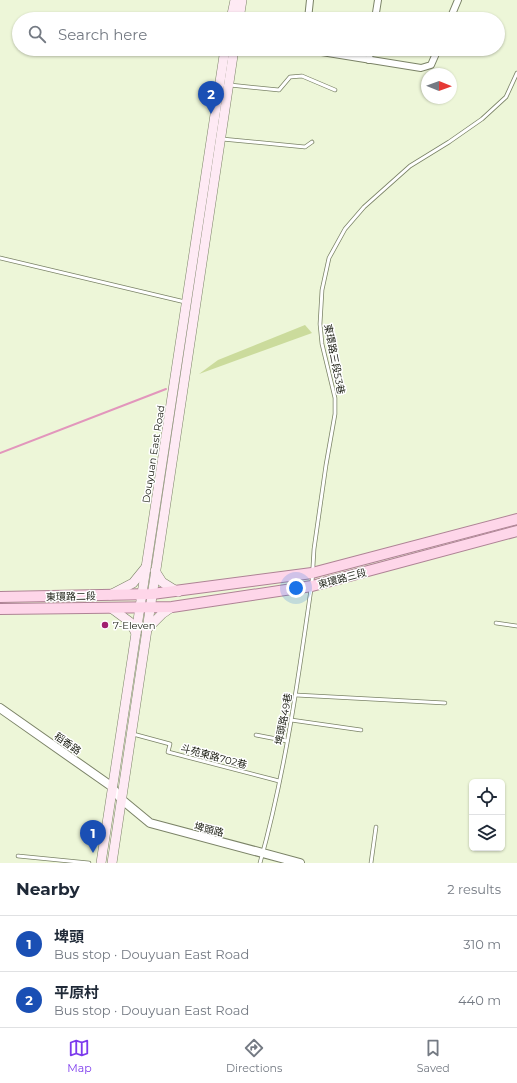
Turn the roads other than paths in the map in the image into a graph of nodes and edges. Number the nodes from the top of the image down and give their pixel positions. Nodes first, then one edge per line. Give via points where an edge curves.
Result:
1 (235, 0) edge
2 (242, 0) edge
3 (310, 0) edge
4 (378, 0) edge
5 (458, 0) edge
6 (232, 12) edge
7 (240, 12) edge
8 (309, 12) edge
9 (376, 12) edge
10 (453, 12) edge
11 (224, 56) edge
12 (233, 56) edge
13 (343, 56) edge
14 (369, 56) edge
15 (435, 56) edge
16 (369, 60) junction
17 (517, 73) edge
18 (230, 85) junction
19 (335, 90) dead end
20 (221, 139) junction
21 (312, 142) dead end
22 (0, 258) edge
23 (188, 302) junction
24 (517, 519) edge
25 (517, 531) edge
26 (151, 569) junction
27 (312, 573) junction
28 (312, 586) junction
29 (178, 592) junction
30 (147, 594) junction
31 (110, 596) junction
32 (0, 597) edge
33 (145, 607) junction
34 (172, 607) junction
35 (111, 608) junction
36 (0, 609) edge
37 (496, 623) dead end
38 (517, 626) edge
39 (146, 630) junction
40 (136, 633) junction
41 (296, 695) junction
42 (445, 703) dead end
43 (0, 708) edge
44 (291, 720) junction
45 (361, 730) dead end
46 (131, 733) junction
47 (256, 735) dead end
48 (287, 741) junction
49 (279, 781) junction
50 (111, 786) junction
51 (121, 799) junction
52 (376, 827) dead end
53 (263, 853) junction
54 (18, 856) dead end
55 (89, 863) edge
56 (101, 863) edge
57 (112, 863) edge
58 (260, 863) edge
59 (300, 863) edge
60 (371, 863) edge

1 - 6 main road
2 - 7 main road
3 - 8 street
4 - 9 street
5 - 10 street
11 - 23 main road, Douyuan East Road
12 - 18 main road, Douyuan East Road
13 - 16 street
14 - 16 street
15 - 16 street via 431,65 421,68
17 - 27 lane, 東環路三段53巷 via 506,97 482,119 410,166 364,207 345,229 329,258 322,290 320,324 322,344 335,398 335,414
18 - 19 lane via 279,90 290,77 302,76
18 - 20 main road, Douyuan East Road
20 - 21 lane via 305,147
20 - 26 main road, Douyuan East Road
22 - 23 lane
23 - 26 main road, Douyuan East Road
24 - 27 main road, 東環路三段
25 - 28 main road, 東環路三段
26 - 29 main road via 162,582
26 - 30 main road, Douyuan East Road
26 - 31 main road
27 - 28 lane, 東環路三段53巷
27 - 29 main road, 東環路三段
28 - 34 main road, 東環路三段
28 - 41 lane, 埤頭路49巷
29 - 30 main road, 東環路三段
30 - 31 main road, 東環路二段
30 - 33 main road, Douyuan East Road
31 - 32 main road, 東環路二段
33 - 34 main road, 東環路三段
33 - 35 main road, 東環路二段
33 - 39 main road, Douyuan East Road
33 - 40 main road, Douyuan East Road
34 - 39 main road
35 - 36 main road, 東環路二段
35 - 40 main road via 130,622
37 - 38 lane
39 - 46 main road, Douyuan East Road
40 - 50 main road, Douyuan East Road
41 - 42 lane
41 - 44 lane, 埤頭路49巷
43 - 50 street, 稻香路
44 - 45 lane
44 - 48 lane, 埤頭路49巷
46 - 49 lane, 斗苑東路702巷 via 170,744 168,752
46 - 51 main road, Douyuan East Road
47 - 48 lane
48 - 49 lane, 埤頭路49巷
49 - 53 lane, 埤頭路49巷
50 - 51 street, 稻香路
50 - 56 main road, Douyuan East Road
51 - 53 street, 埤頭路 via 150,823
51 - 57 main road, Douyuan East Road
52 - 60 lane
53 - 58 lane, 埤頭路49巷
53 - 59 street, 埤頭路
54 - 55 lane

